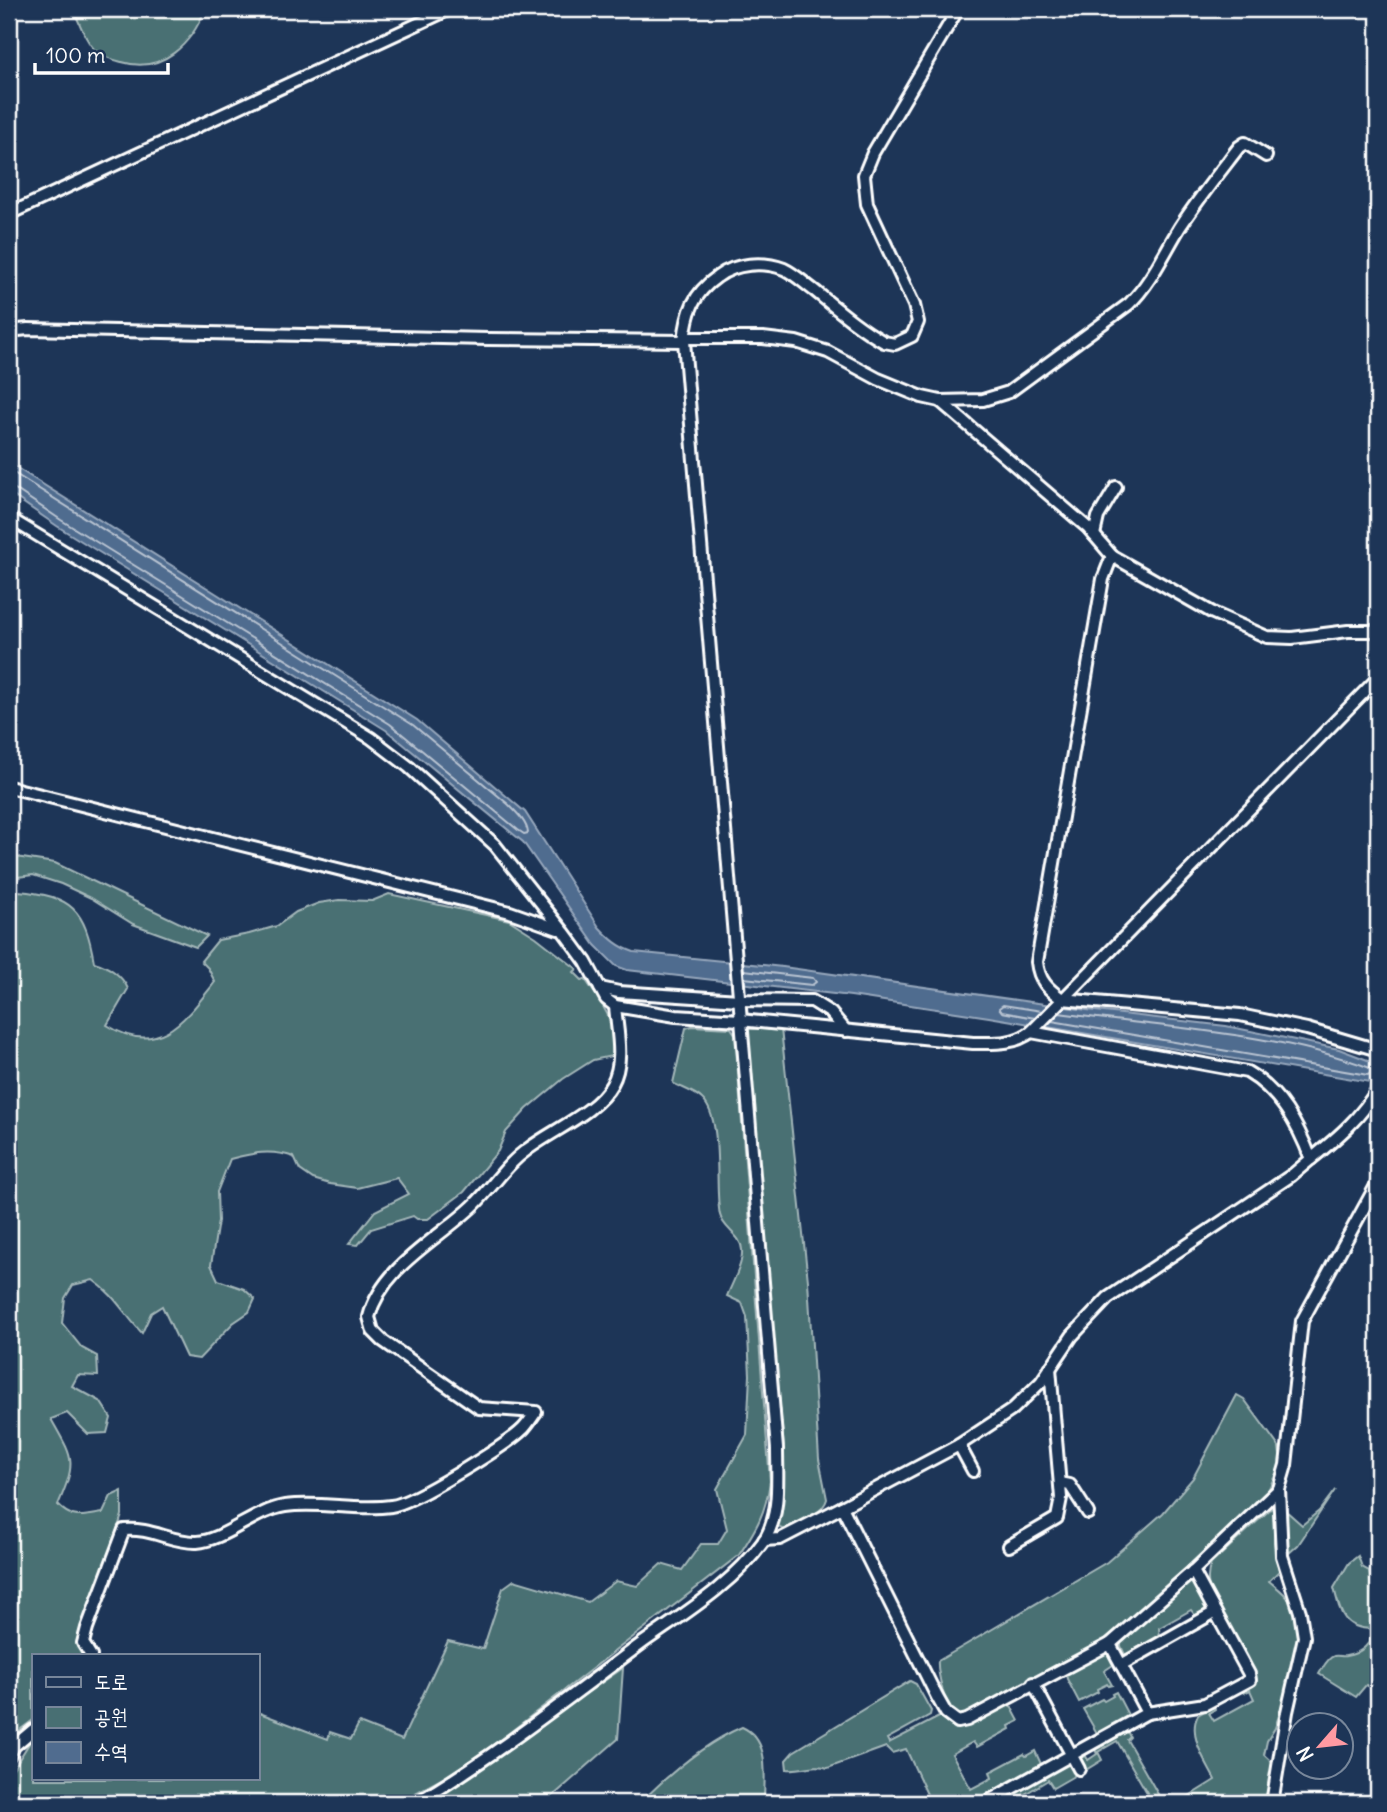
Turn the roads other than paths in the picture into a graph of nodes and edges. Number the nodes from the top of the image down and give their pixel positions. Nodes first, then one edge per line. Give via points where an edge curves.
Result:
1 (450, 9) edge
2 (958, 9) edge
3 (1266, 156) dead end
4 (9, 214) edge
5 (9, 331) edge
6 (684, 339) junction
7 (976, 399) junction
8 (940, 401) junction
9 (967, 424) junction
10 (1116, 487) dead end
11 (9, 518) edge
12 (1094, 535) junction
13 (1112, 556) junction
14 (1378, 631) edge
15 (1378, 678) edge
16 (9, 787) edge
17 (564, 932) junction
18 (600, 988) junction
19 (740, 1000) junction
20 (1060, 1002) junction
21 (614, 1006) junction
22 (740, 1020) junction
23 (1034, 1029) junction
24 (846, 1031) junction
25 (1378, 1050) edge
26 (1378, 1088) edge
27 (1311, 1159) junction
28 (1378, 1182) edge
29 (1050, 1368) junction
30 (958, 1444) junction
31 (973, 1471) dead end
32 (1060, 1483) junction
33 (1279, 1489) junction
34 (842, 1507) junction
35 (1088, 1513) dead end
36 (764, 1540) junction
37 (1009, 1546) dead end
38 (1193, 1571) junction
39 (1216, 1612) junction
40 (1110, 1644) junction
41 (90, 1654) edge
42 (1121, 1665) junction
43 (1033, 1684) junction
44 (1147, 1713) junction
45 (32, 1731) edge
46 (1071, 1755) junction
47 (9, 1756) edge
48 (1079, 1769) dead end
49 (416, 1803) edge
50 (985, 1803) edge
51 (1272, 1803) edge

1 - 4 street
2 - 6 street via 864,175 867,204 914,305 918,322 912,336 895,344 884,342 785,269 761,264 723,272 701,290 687,316
3 - 7 street via 1245,143 1239,147 1187,217 1143,291 1129,304 1009,392
5 - 6 street
6 - 8 street via 763,338 812,346 888,383
6 - 19 street
7 - 8 street
7 - 9 street via 967,408
8 - 9 street
9 - 12 street
10 - 12 street via 1098,517
11 - 17 street via 371,738 495,845
12 - 13 street
13 - 14 street via 1213,613 1267,637
13 - 20 street via 1103,579 1037,962 1038,975
15 - 20 street
16 - 17 street via 510,912
17 - 18 street
18 - 19 street
18 - 21 street
19 - 22 street
19 - 24 street via 812,1002 831,1013
20 - 23 street
20 - 25 street via 1240,1014
21 - 22 street
21 - 41 street via 618,1070 604,1096 514,1160 472,1208 380,1290 369,1317 373,1331 383,1340 479,1408 536,1412 523,1429 406,1503 285,1506 195,1542 141,1529 124,1530 87,1628 83,1643
22 - 24 street
22 - 36 street via 776,1449 778,1493
23 - 24 street via 1021,1040 1000,1044
23 - 27 street via 1247,1072 1272,1090 1291,1116
26 - 27 street via 1361,1114
27 - 29 street via 1108,1298
28 - 33 street via 1302,1321 1286,1465
29 - 30 street via 1012,1410
29 - 32 street
30 - 31 street
30 - 34 street
32 - 35 street via 1070,1485
32 - 37 street via 1057,1518
33 - 38 street
33 - 51 street via 1282,1556 1304,1637
34 - 36 street via 780,1539
34 - 43 street via 937,1697 952,1718 967,1720
36 - 49 street via 724,1583 506,1744
38 - 39 street
38 - 40 street
39 - 42 street
39 - 44 street via 1250,1680 1205,1703
40 - 42 street
40 - 43 street
42 - 44 street
43 - 46 street
44 - 46 street
45 - 47 street
46 - 48 street
46 - 50 street

